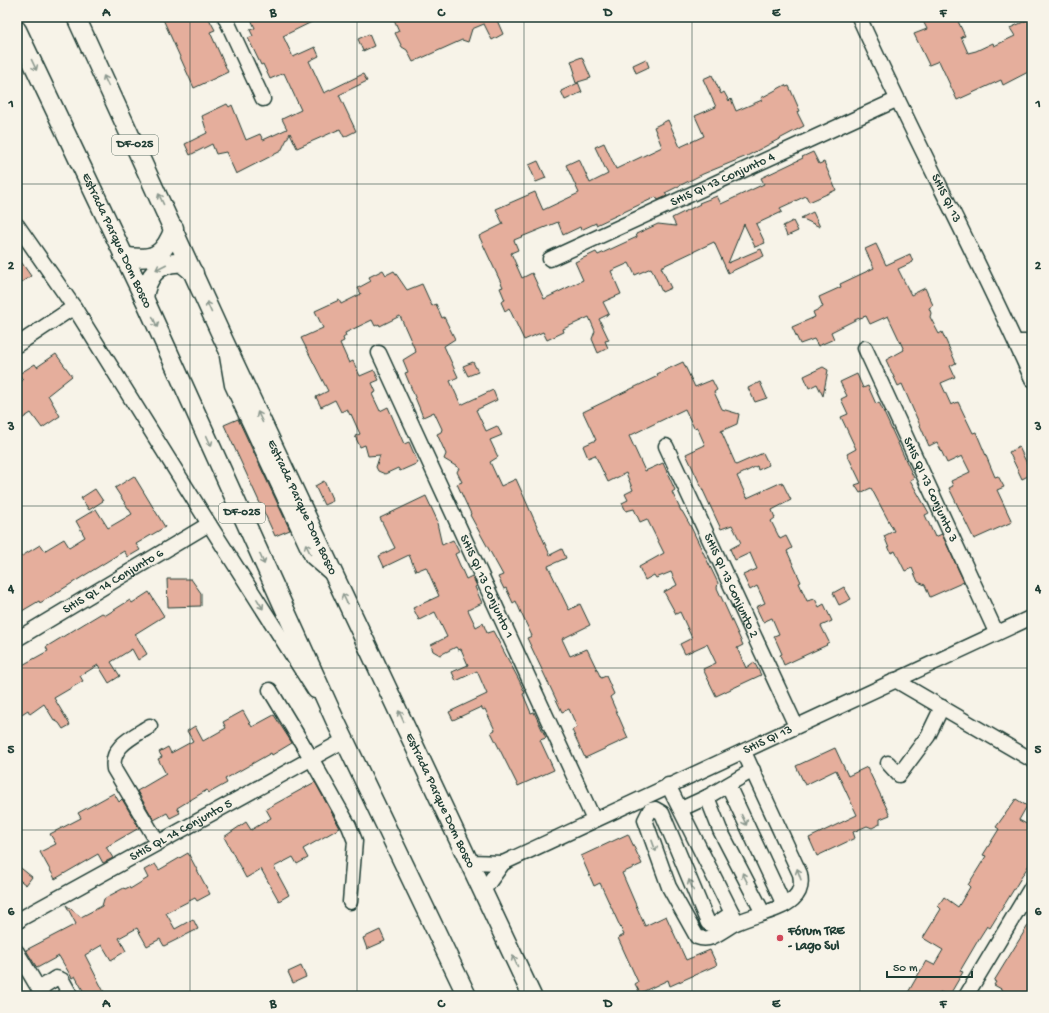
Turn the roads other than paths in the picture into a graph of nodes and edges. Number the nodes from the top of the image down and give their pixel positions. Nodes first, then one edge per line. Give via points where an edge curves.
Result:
1 (76, 17) edge
2 (225, 17) edge
3 (859, 17) edge
4 (17, 30) edge
5 (263, 99) dead end
6 (896, 100) junction
7 (17, 225) edge
8 (174, 228) junction
9 (123, 256) junction
10 (550, 259) dead end
11 (194, 273) junction
12 (144, 298) junction
13 (74, 307) junction
14 (1016, 342) junction
15 (1032, 342) edge
16 (17, 345) edge
17 (866, 348) dead end
18 (379, 353) dead end
19 (1032, 379) edge
20 (666, 446) dead end
21 (209, 524) junction
22 (1032, 617) edge
23 (996, 632) junction
24 (17, 639) edge
25 (895, 680) junction
26 (270, 690) dead end
27 (942, 708) junction
28 (335, 720) junction
29 (150, 726) dead end
30 (796, 726) junction
31 (345, 740) junction
32 (744, 752) junction
33 (312, 758) junction
34 (1032, 760) edge
35 (888, 763) dead end
36 (753, 770) junction
37 (668, 785) junction
38 (728, 785) junction
39 (707, 797) junction
40 (682, 809) junction
41 (594, 820) junction
42 (158, 843) junction
43 (470, 862) junction
44 (503, 863) junction
45 (1032, 886) edge
46 (483, 891) junction
47 (350, 902) dead end
48 (784, 905) junction
49 (763, 913) junction
50 (735, 918) junction
51 (19, 920) edge
52 (17, 952) edge
53 (41, 993) edge
54 (71, 996) edge
55 (467, 996) edge
56 (532, 996) edge
57 (966, 996) edge

8 -> 1 main road, Estrada Parque Dom Bosco / DF-025
2 - 5 street
3 - 6 street, SHIS QI 13
4 -> 9 main road, Estrada Parque Dom Bosco / DF-025
6 - 10 street, SHIS QI 13 Conjunto 4
6 - 14 street, SHIS QI 13
7 - 13 street
8 - 9 main road via 169,243 155,256
8 - 11 main road, Estrada Parque Dom Bosco / DF-025
9 - 12 main road, Estrada Parque Dom Bosco / DF-025
11 -> 12 main road via 182,263 166,265 154,271
43 -> 11 main road, Estrada Parque Dom Bosco / DF-025
12 -> 28 main road, Estrada Parque Dom Bosco / DF-025
13 - 16 street
13 - 21 street
14 - 15 street
14 - 19 street, SHIS QI 13
17 - 23 street, SHIS QI 13 Conjunto 3
18 - 41 street, SHIS QI 13 Conjunto 1
20 - 30 street, SHIS QI 13 Conjunto 2
21 - 24 street, SHIS QL 14 Conjunto 6
21 -> 28 street
22 - 23 street, SHIS QI 13
23 - 25 street, SHIS QI 13
25 - 27 street
25 - 30 street, SHIS QI 13
26 - 33 street
27 - 34 street
27 - 35 street via 928,736 899,775
28 - 31 main road, Estrada Parque Dom Bosco / DF-025
29 - 42 street via 121,745 114,754 113,762 114,769
30 - 32 street, SHIS QI 13
31 - 33 street, SHIS QL 14 Conjunto 5
31 - 55 main road, Estrada Parque Dom Bosco / DF-025
32 - 36 street
32 - 37 street, SHIS QI 13
33 - 42 street, SHIS QL 14 Conjunto 5
33 - 47 street via 349,826 354,841
36 - 38 street
48 -> 36 street via 793,900 799,892 802,884 800,874
37 - 40 street
37 - 41 street, SHIS QI 13
38 - 39 street
38 -> 48 street
39 - 40 street
49 -> 39 street via 720,830
40 - 50 street
41 - 44 street, SHIS QI 13
42 - 51 street, SHIS QL 14 Conjunto 5
43 - 44 street, SHIS QI 13
43 - 46 main road, Estrada Parque Dom Bosco / DF-025
44 - 46 street, SHIS QI 13
45 - 57 street
56 -> 46 main road, Estrada Parque Dom Bosco / DF-025
48 - 49 street
49 - 50 street
50 -> 50 street via 714,925 708,923 662,813 655,809 650,810 645,820 669,887 694,935 701,939 706,938
52 - 53 street
53 - 54 street via 56,978 62,980

